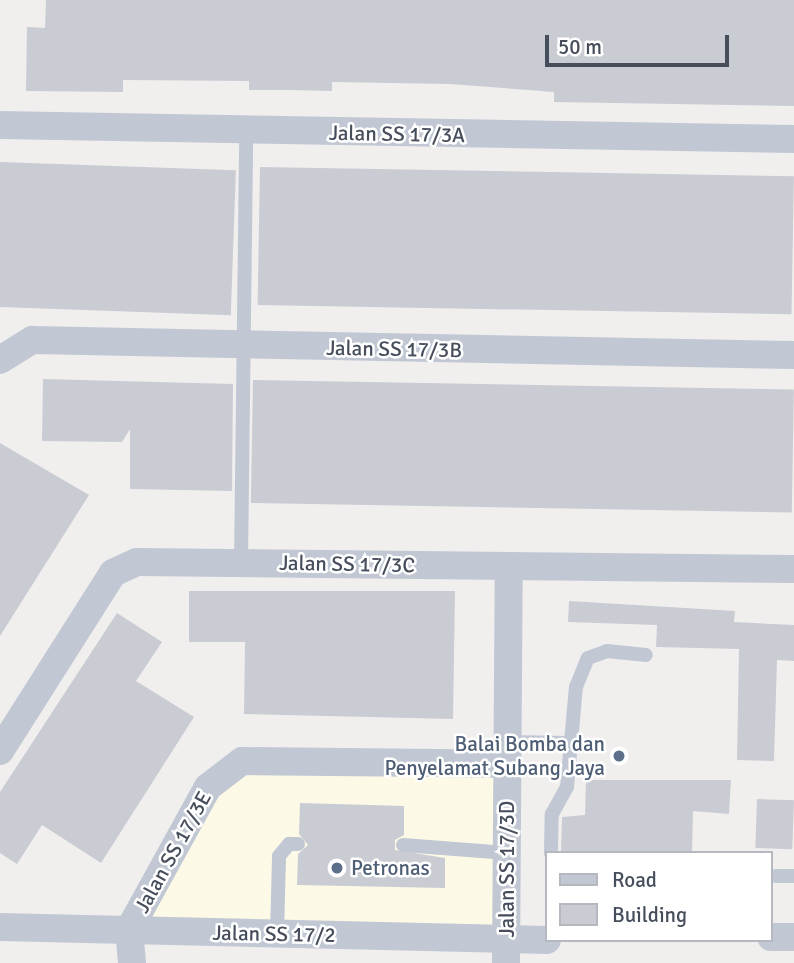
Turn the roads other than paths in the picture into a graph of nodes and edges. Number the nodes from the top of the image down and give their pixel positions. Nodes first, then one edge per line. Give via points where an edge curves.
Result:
1 (0, 125) edge
2 (246, 132) junction
3 (794, 139) edge
4 (243, 347) junction
5 (794, 355) edge
6 (0, 360) edge
7 (241, 563) junction
8 (509, 566) junction
9 (794, 569) edge
10 (646, 655) dead end
11 (568, 743) junction
12 (0, 751) edge
13 (508, 753) junction
14 (298, 844) dead end
15 (403, 845) dead end
16 (551, 851) edge
17 (507, 853) junction
18 (776, 876) dead end
19 (794, 876) edge
20 (0, 927) edge
21 (129, 930) junction
22 (277, 934) junction
23 (773, 937) edge
24 (794, 937) edge
25 (546, 940) edge
26 (507, 952) edge
27 (132, 963) edge

1 - 2 street, Jalan SS 17/3A
2 - 3 street, Jalan SS 17/3A
2 - 4 lane
4 - 5 street, Jalan SS 17/3B
4 - 6 street, Jalan SS 17/3B via 32,340
4 - 7 lane
7 - 8 street, Jalan SS 17/3C
7 - 12 street, Jalan SS 17/3C via 137,562 113,573
8 - 9 street, Jalan SS 17/3C
8 - 13 street, Jalan SS 17/3D
10 - 11 lane via 607,651 588,658 576,687
11 - 13 lane
11 - 16 lane via 568,787 552,814
13 - 17 street, Jalan SS 17/3D
13 - 21 street, Jalan SS 17/3E via 242,761 208,787
14 - 22 lane via 289,844 279,856
15 - 17 lane
17 - 26 street, Jalan SS 17/3D
18 - 19 lane
20 - 21 street, Jalan SS 17/2
21 - 22 street, Jalan SS 17/2
21 - 27 street
22 - 26 street, Jalan SS 17/2
23 - 24 street
25 - 26 street, Jalan SS 17/2

